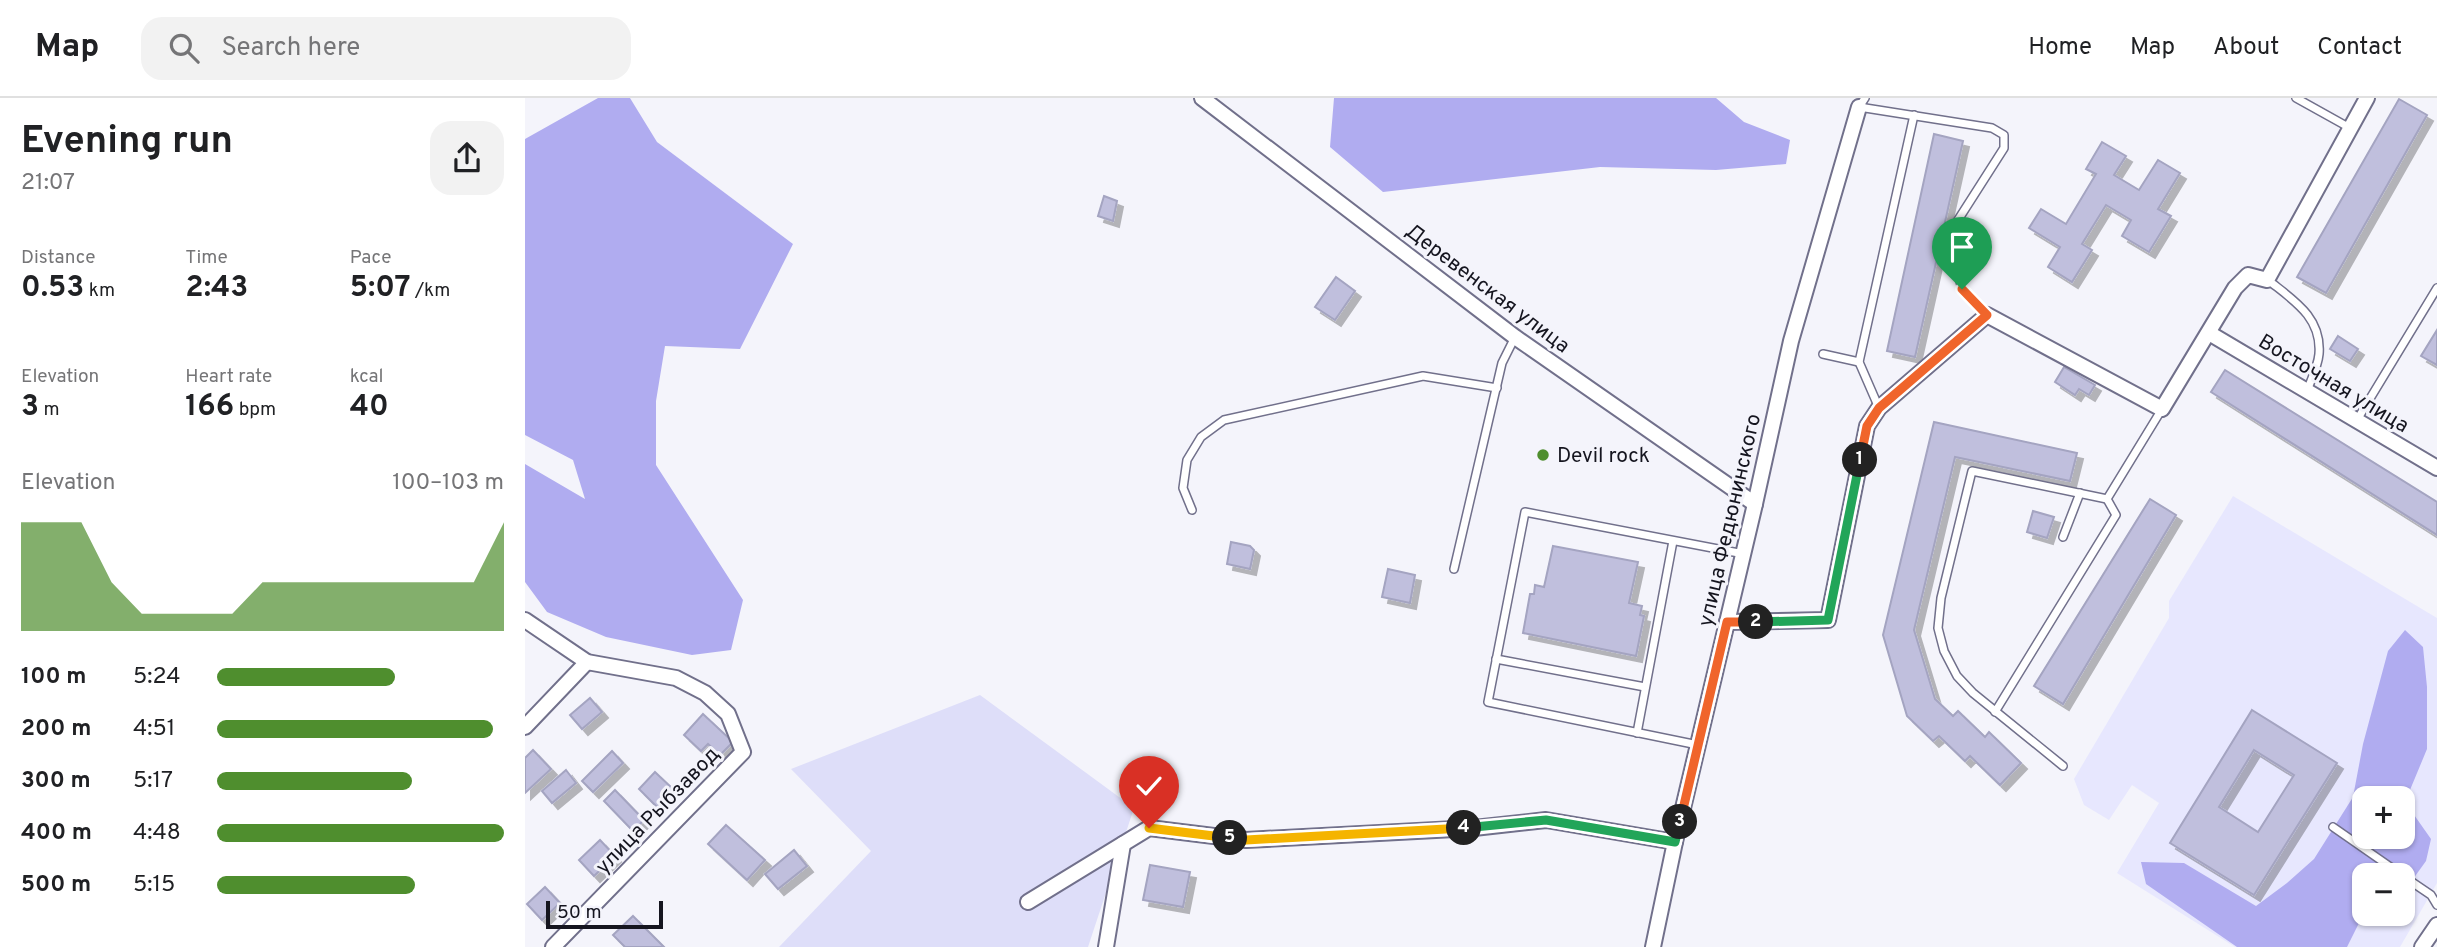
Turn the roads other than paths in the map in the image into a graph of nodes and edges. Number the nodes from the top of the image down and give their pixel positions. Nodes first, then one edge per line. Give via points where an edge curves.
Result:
1 (1202, 98) edge
2 (2296, 98) edge
3 (2367, 98) edge
4 (1862, 102) edge
5 (1914, 116) junction
6 (2350, 128) junction
7 (2267, 279) junction
8 (2437, 288) edge
9 (1987, 315) junction
10 (2209, 333) junction
11 (1515, 337) junction
12 (1823, 354) dead end
13 (1859, 362) junction
14 (1497, 388) junction
15 (2307, 391) junction
16 (1879, 408) junction
17 (2162, 409) junction
18 (2357, 421) junction
19 (2437, 468) edge
20 (2080, 493) junction
21 (2107, 499) junction
22 (1755, 504) junction
23 (1192, 510) dead end
24 (2063, 537) dead end
25 (1673, 541) junction
26 (1744, 554) junction
27 (1454, 569) dead end
28 (525, 620) edge
29 (1727, 622) junction
30 (1496, 659) junction
31 (587, 662) junction
32 (1645, 687) junction
33 (1995, 712) junction
34 (525, 727) edge
35 (1637, 733) junction
36 (1698, 745) junction
37 (2063, 766) dead end
38 (2333, 828) dead end
39 (1675, 842) junction
40 (1123, 844) junction
41 (2384, 863) edge
42 (2415, 884) edge
43 (1028, 902) dead end
44 (2437, 905) edge
45 (2437, 925) edge
46 (553, 947) edge
47 (1106, 947) edge
48 (1653, 947) edge
49 (2422, 947) edge

1 - 11 street, Деревенская улица
2 - 6 lane
3 - 6 street
4 - 5 lane
4 - 22 street, улица Федюнинского via 1791,341
5 - 9 lane via 1992,128 2004,135 2004,148 1958,220 1954,257 1962,289
5 - 13 lane
6 - 7 street
7 - 10 street via 2248,275 2235,288
7 - 15 lane via 2306,310 2318,334 2319,356
8 - 18 lane
9 - 16 street
9 - 17 street
10 - 15 street, Восточная улица
10 - 17 street
11 - 14 lane via 1502,363
11 - 22 street, Деревенская улица
12 - 13 lane
13 - 16 lane
14 - 23 lane via 1423,376 1224,421 1201,437 1187,460 1183,488
14 - 27 lane
15 - 18 street, Восточная улица
16 - 29 street via 1867,426 1828,620
17 - 21 lane
18 - 19 street, Восточная улица
20 - 21 lane
20 - 24 lane
20 - 33 lane via 1972,471 1938,628 1957,676
21 - 33 lane via 2116,515
22 - 26 street, улица Федюнинского
25 - 26 lane
25 - 30 lane via 1525,512
25 - 32 lane
26 - 29 street, улица Федюнинского
28 - 31 street, улица Рыбзавод
29 - 36 street, улица Федюнинского
30 - 32 lane
30 - 35 lane via 1488,702
31 - 34 street
31 - 46 street, улица Рыбзавод via 676,678 705,693 728,714 743,752
32 - 35 lane
33 - 37 lane
35 - 36 lane
36 - 39 street, улица Федюнинского
38 - 41 lane
39 - 40 street via 1546,820 1246,840 1149,828
39 - 48 street, улица Федюнинского
40 - 43 street
40 - 47 street
42 - 44 lane
45 - 49 street

